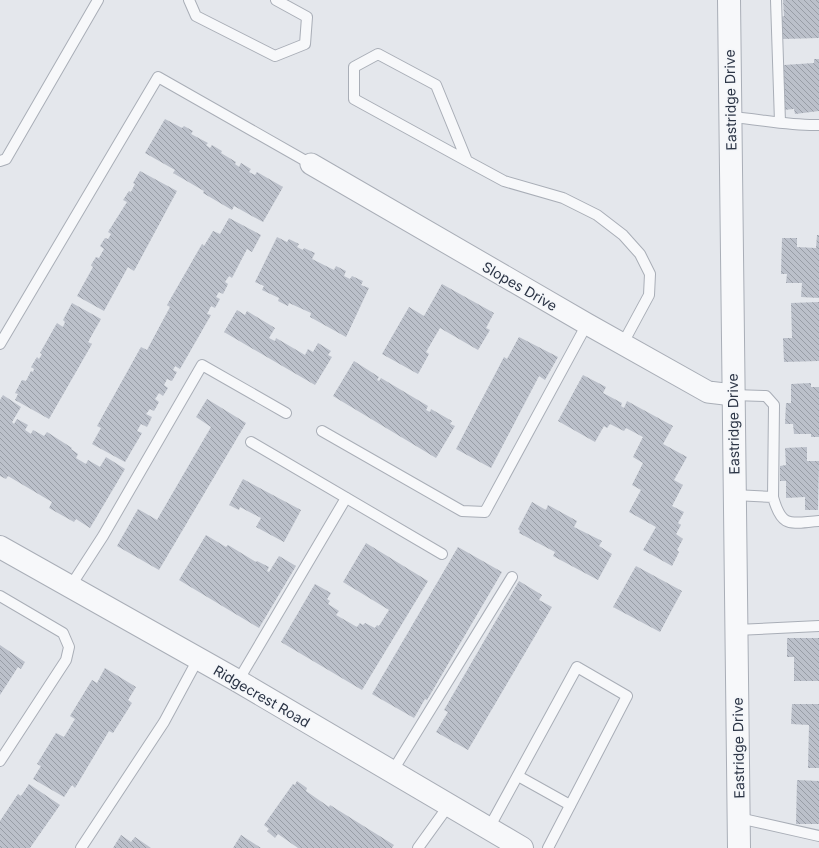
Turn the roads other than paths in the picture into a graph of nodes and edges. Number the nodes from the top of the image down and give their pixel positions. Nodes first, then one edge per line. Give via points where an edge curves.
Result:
1 (98, 0) edge
2 (189, 0) edge
3 (276, 0) edge
4 (729, 0) edge
5 (776, 0) edge
6 (730, 117) junction
7 (780, 122) junction
8 (819, 125) edge
9 (0, 161) edge
10 (467, 161) junction
11 (311, 164) joint
12 (587, 324) junction
13 (0, 344) edge
14 (622, 345) junction
15 (733, 395) junction
16 (286, 413) dead end
17 (322, 431) dead end
18 (251, 442) dead end
19 (734, 495) junction
20 (773, 497) junction
21 (346, 498) junction
22 (819, 521) edge
23 (0, 547) edge
24 (442, 554) dead end
25 (512, 577) dead end
26 (70, 587) junction
27 (0, 596) edge
28 (819, 626) edge
29 (736, 630) junction
30 (198, 659) junction
31 (238, 681) junction
32 (0, 761) edge
33 (392, 772) junction
34 (518, 776) junction
35 (449, 805) junction
36 (570, 806) junction
37 (739, 818) junction
38 (489, 828) junction
39 (819, 836) edge
40 (81, 848) edge
41 (418, 848) edge
42 (522, 848) edge
43 (548, 848) edge
44 (740, 848) edge

1 - 9 lane via 6,159
2 - 3 lane via 196,16 275,56 305,44 307,17
4 - 6 street, Eastridge Drive
5 - 7 lane
6 - 7 lane
6 - 15 street, Eastridge Drive
7 - 8 lane via 796,126
10 - 10 lane via 436,85 378,54 354,67 354,99
10 - 14 lane via 504,181 563,198 597,215 623,235 640,254 650,274 649,295
11 - 12 street, Slopes Drive
11 - 13 lane via 158,77
12 - 14 street, Slopes Drive
12 - 17 lane via 485,512 462,511
14 - 15 street, Slopes Drive via 708,392
15 - 19 street, Eastridge Drive
15 - 20 lane via 766,396 774,405
16 - 26 lane via 202,365 103,536
18 - 21 lane
19 - 20 lane
19 - 29 street, Eastridge Drive
20 - 22 lane via 778,514 783,520 791,523
21 - 24 lane
21 - 31 lane
23 - 26 street, Ridgecrest Road
25 - 33 lane
26 - 30 street, Ridgecrest Road
27 - 32 lane via 63,633 68,647 66,660
28 - 29 lane
29 - 37 street, Eastridge Drive
30 - 31 street, Ridgecrest Road
30 - 40 lane via 164,722
31 - 33 street, Ridgecrest Road
33 - 35 street, Ridgecrest Road
34 - 36 lane
34 - 36 lane via 576,667 627,696
34 - 38 lane
35 - 38 street, Ridgecrest Road
35 - 41 lane
36 - 43 lane
37 - 39 lane
37 - 44 street, Eastridge Drive
38 - 42 street, Ridgecrest Road

